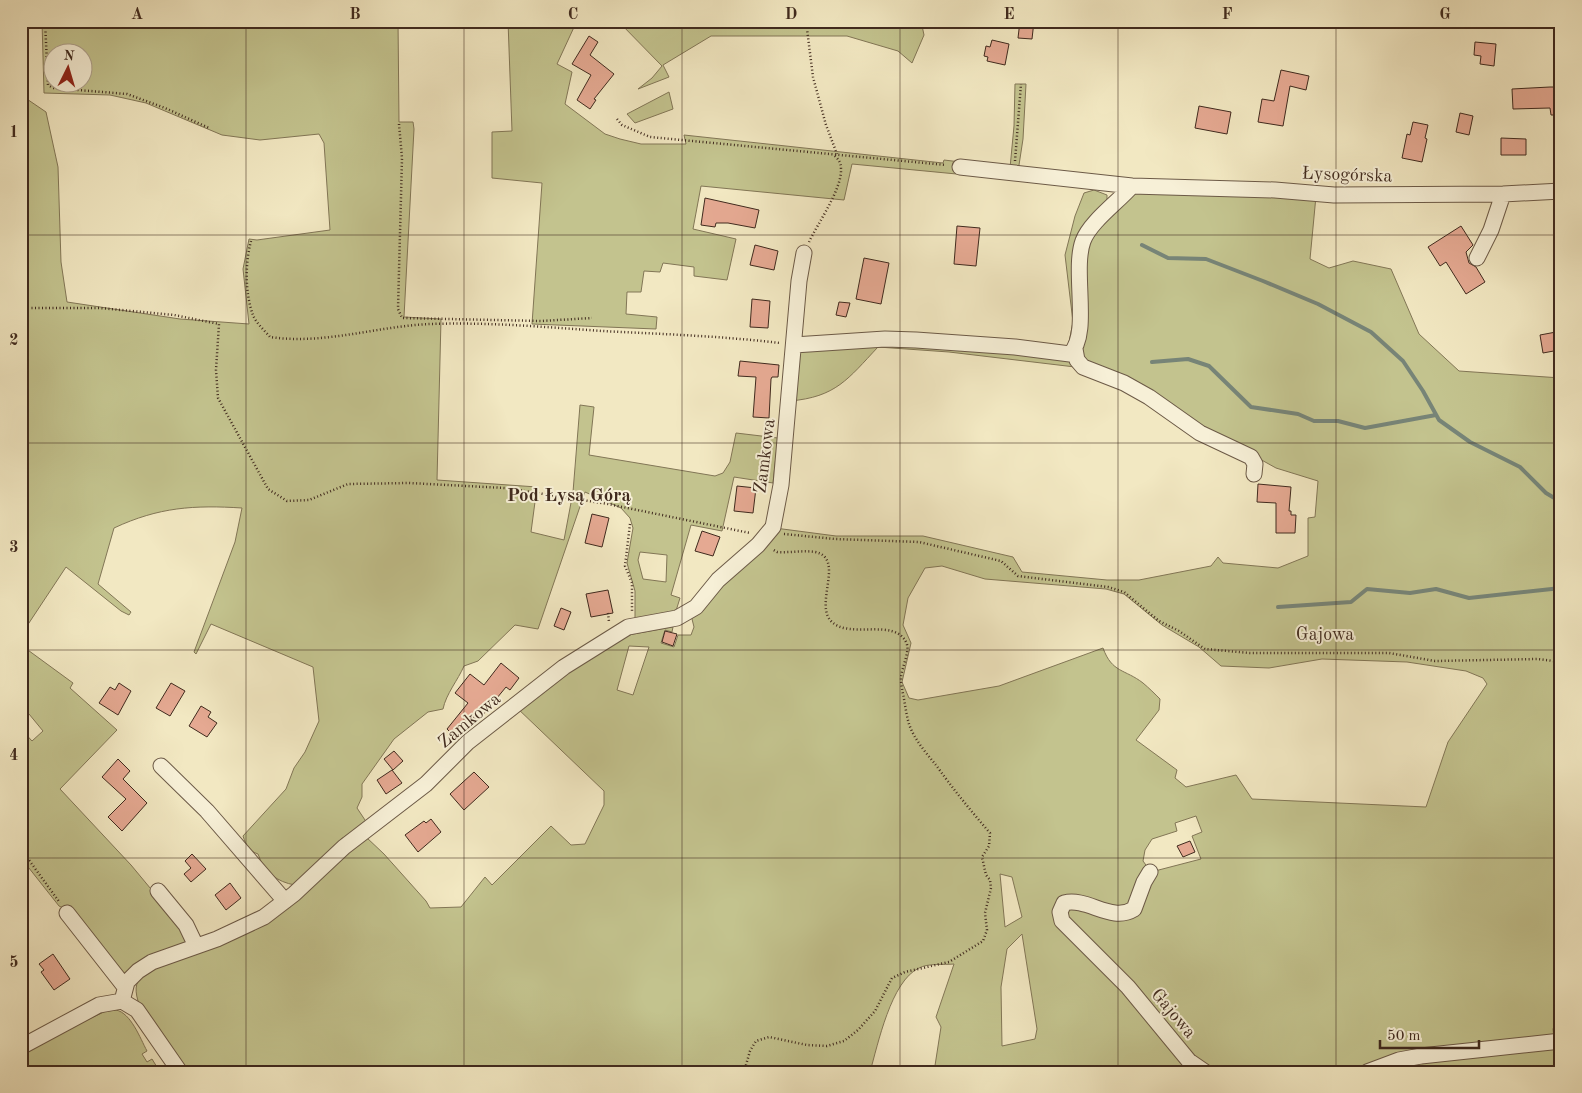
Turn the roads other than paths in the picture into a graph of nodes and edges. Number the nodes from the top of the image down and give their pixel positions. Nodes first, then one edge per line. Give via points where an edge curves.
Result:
1 (960, 167) road end
2 (1132, 186) junction
3 (1504, 194) junction
4 (1560, 194) edge
5 (804, 253) road end
6 (1477, 258) dead end
7 (794, 345) junction
8 (1075, 349) junction
9 (1254, 474) dead end
10 (161, 766) dead end
11 (1150, 872) dead end
12 (158, 891) dead end
13 (285, 901) junction
14 (67, 912) road end
15 (196, 946) junction
16 (124, 994) junction
17 (1561, 1041) edge
18 (21, 1047) edge
19 (180, 1072) edge
20 (1205, 1072) edge
21 (1367, 1072) edge

1 - 2 street, Łysogórska
2 - 3 street, Łysogórska via 1334,195
2 - 8 street via 1084,238 1078,271 1080,320
3 - 4 street, Łysogórska
3 - 6 street
5 - 7 street, Zamkowa
7 - 8 street via 885,339 1015,347 1063,354 1070,354
7 - 13 street, Zamkowa via 781,485 773,527 765,536 718,580 696,606 677,618 631,627 564,667 476,736 426,784 344,847
8 - 9 street via 1077,360 1084,367 1124,383 1200,432 1251,457
10 - 13 street via 207,810
11 - 20 street, Gajowa via 1134,909 1126,914 1115,914 1072,901 1064,903 1060,912 1062,921 1128,987 1189,1061
12 - 15 street via 186,925
13 - 15 street, Zamkowa via 264,917
14 - 16 street
15 - 16 street, Zamkowa via 152,962 132,976
16 - 18 street
16 - 19 street
17 - 21 street via 1421,1056

